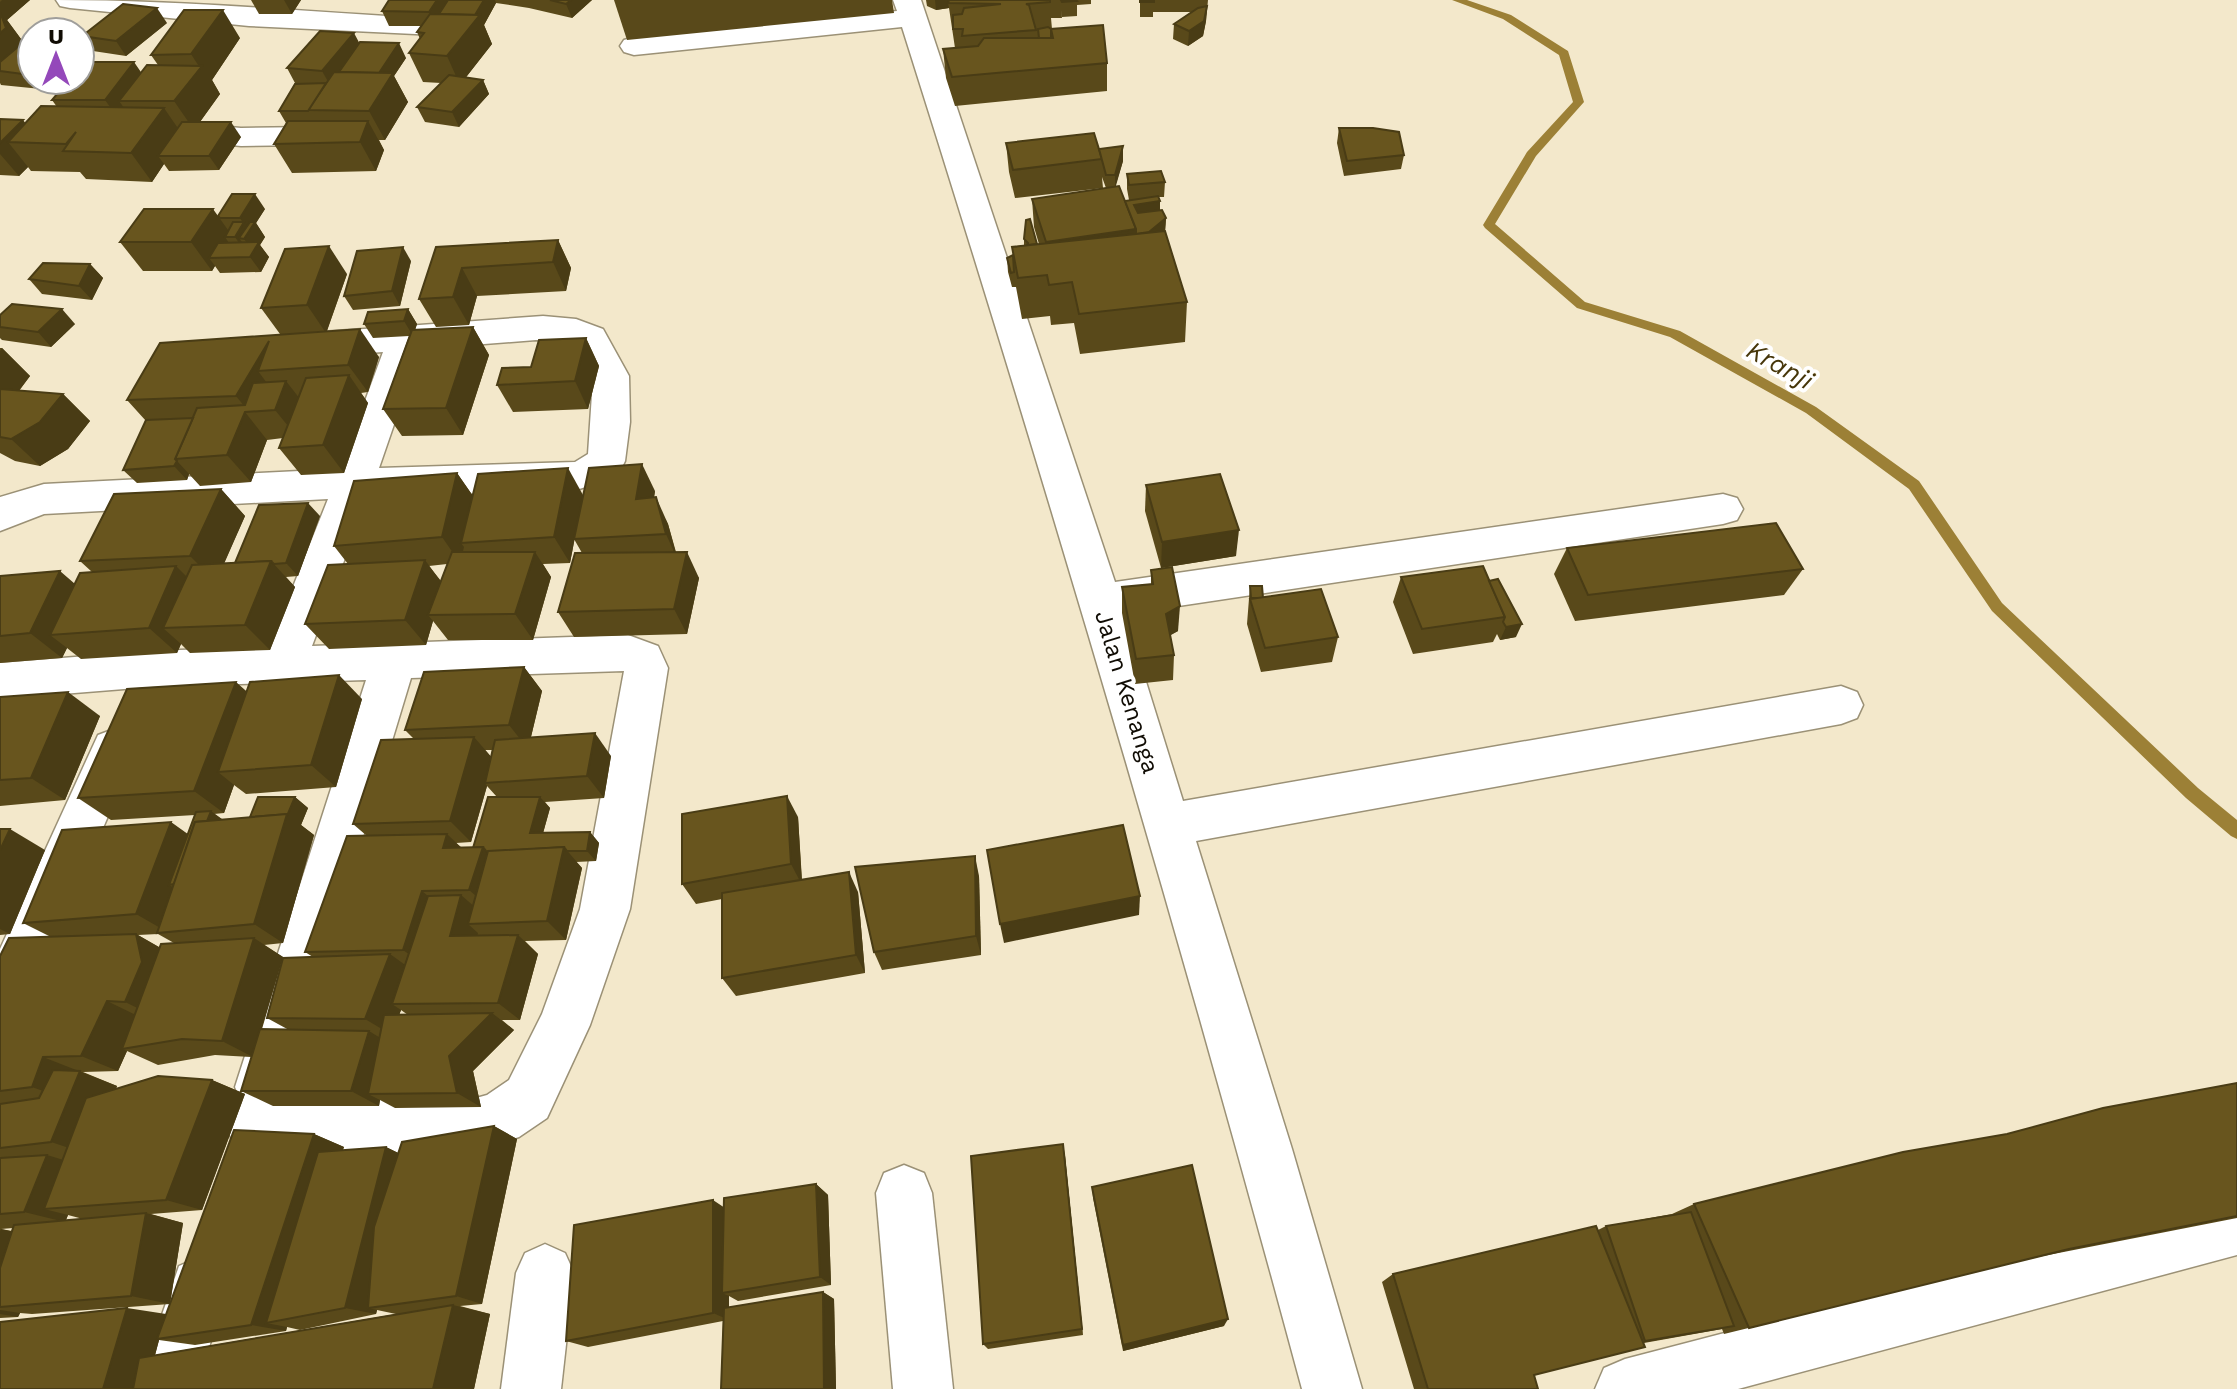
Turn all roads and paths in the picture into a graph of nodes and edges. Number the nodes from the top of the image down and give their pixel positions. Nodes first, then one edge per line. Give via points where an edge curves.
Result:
1 (70, 0) edge
2 (909, 9) edge
3 (436, 27) edge
4 (634, 46) dead end
5 (154, 130) edge
6 (311, 136) edge
7 (405, 340) junction
8 (280, 347) edge
9 (354, 483) junction
10 (1723, 509) dead end
11 (0, 516) edge
12 (1100, 601) junction
13 (394, 661) junction
14 (283, 665) junction
15 (149, 669) junction
16 (0, 681) edge
17 (1841, 705) dead end
18 (1166, 825) junction
19 (0, 1007) edge
20 (904, 1193) dead end
21 (2237, 1227) edge
22 (214, 1240) edge
23 (545, 1273) dead end
24 (166, 1389) edge
25 (531, 1389) edge
26 (923, 1389) edge
27 (1332, 1389) edge
28 (1625, 1389) edge

1 - 3 street via 249,18
2 - 4 street
2 - 12 street, Jalan Kenanga
5 - 6 street
7 - 8 street
7 - 9 street
7 - 9 street via 536,328 584,333 595,344 599,366 611,376 606,461 576,476
9 - 11 street via 44,499
9 - 14 street
10 - 12 street
12 - 18 street, Jalan Kenanga
13 - 13 street via 244,1143 458,1130 500,1118 528,1099 564,1025 605,909 646,668 643,659 628,653
13 - 14 street
14 - 15 street
15 - 16 street
15 - 19 street
17 - 18 street
18 - 27 street, Jalan Kenanga
20 - 26 street
21 - 28 street
22 - 24 street
23 - 25 street

